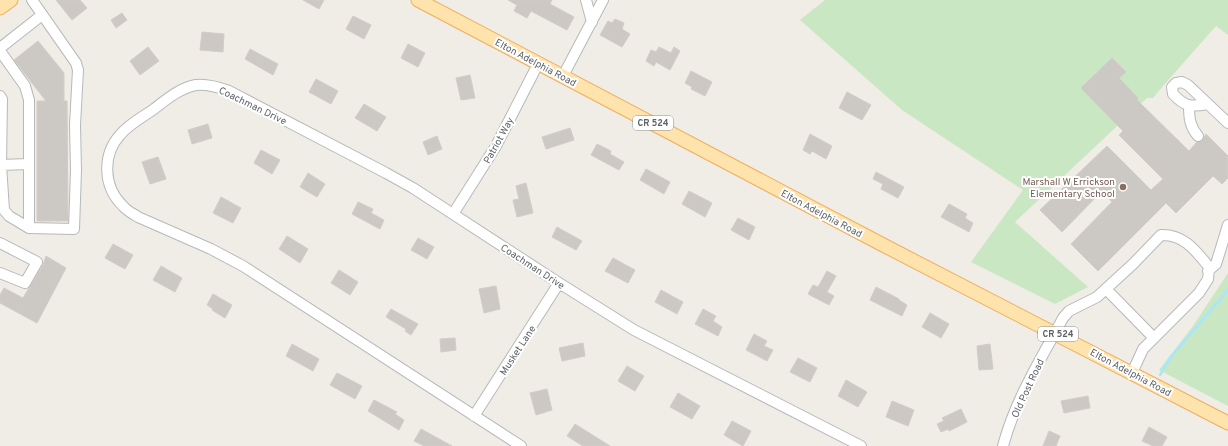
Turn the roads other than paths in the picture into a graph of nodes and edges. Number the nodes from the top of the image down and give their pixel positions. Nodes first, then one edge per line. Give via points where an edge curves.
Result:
1 (11, 0) edge
2 (32, 0) edge
3 (418, 0) edge
4 (586, 0) edge
5 (603, 0) edge
6 (0, 8) edge
7 (42, 15) junction
8 (592, 22) junction
9 (0, 48) edge
10 (0, 52) edge
11 (538, 64) junction
12 (563, 76) junction
13 (0, 96) edge
14 (1208, 104) junction
15 (1189, 106) junction
16 (1228, 123) edge
17 (1198, 136) dead end
18 (29, 164) junction
19 (1, 165) edge
20 (453, 214) junction
21 (1228, 224) edge
22 (29, 228) junction
23 (0, 243) edge
24 (1208, 270) junction
25 (0, 273) edge
26 (559, 284) junction
27 (1106, 289) junction
28 (1055, 333) junction
29 (1154, 338) junction
30 (1132, 373) junction
31 (474, 416) junction
32 (1228, 423) edge
33 (521, 446) edge
34 (861, 446) edge
35 (1003, 446) edge

1 - 6 main road
2 - 7 street
3 - 11 main road, Elton Adelphia Road / CR 524
4 - 8 street
5 - 8 street
7 - 9 street
7 - 22 street via 76,63 78,70 74,230
8 - 12 street
10 - 18 street via 25,86 29,100
11 - 12 main road, Elton Adelphia Road / CR 524
11 - 20 street, Patriot Way via 496,146
12 - 28 main road, Elton Adelphia Road / CR 524
13 - 19 street
14 - 15 street
14 - 15 street via 1188,85 1176,83 1172,87 1173,94
14 - 16 street
15 - 17 street via 1190,121
18 - 19 street
18 - 22 street
19 - 22 street via 4,210
20 - 26 street, Coachman Drive
20 - 31 street, Coachman Drive via 386,173 217,86 196,85 173,95 129,126 115,141 107,160 107,175 111,189 128,211 242,266
21 - 24 street via 1216,264
23 - 25 street via 37,262 25,283
24 - 27 street, Old Post Road via 1203,260 1180,238 1161,235
24 - 29 street via 1208,279 1199,293
26 - 31 street, Musket Lane
26 - 34 street, Coachman Drive via 634,330
27 - 28 street, Old Post Road via 1097,297 1069,311
27 - 29 street
28 - 30 main road, Elton Adelphia Road / CR 524
28 - 35 street, Old Post Road via 1024,391
29 - 30 street via 1142,349
30 - 32 main road, Elton Adelphia Road / CR 524
31 - 33 street, Coachman Drive

